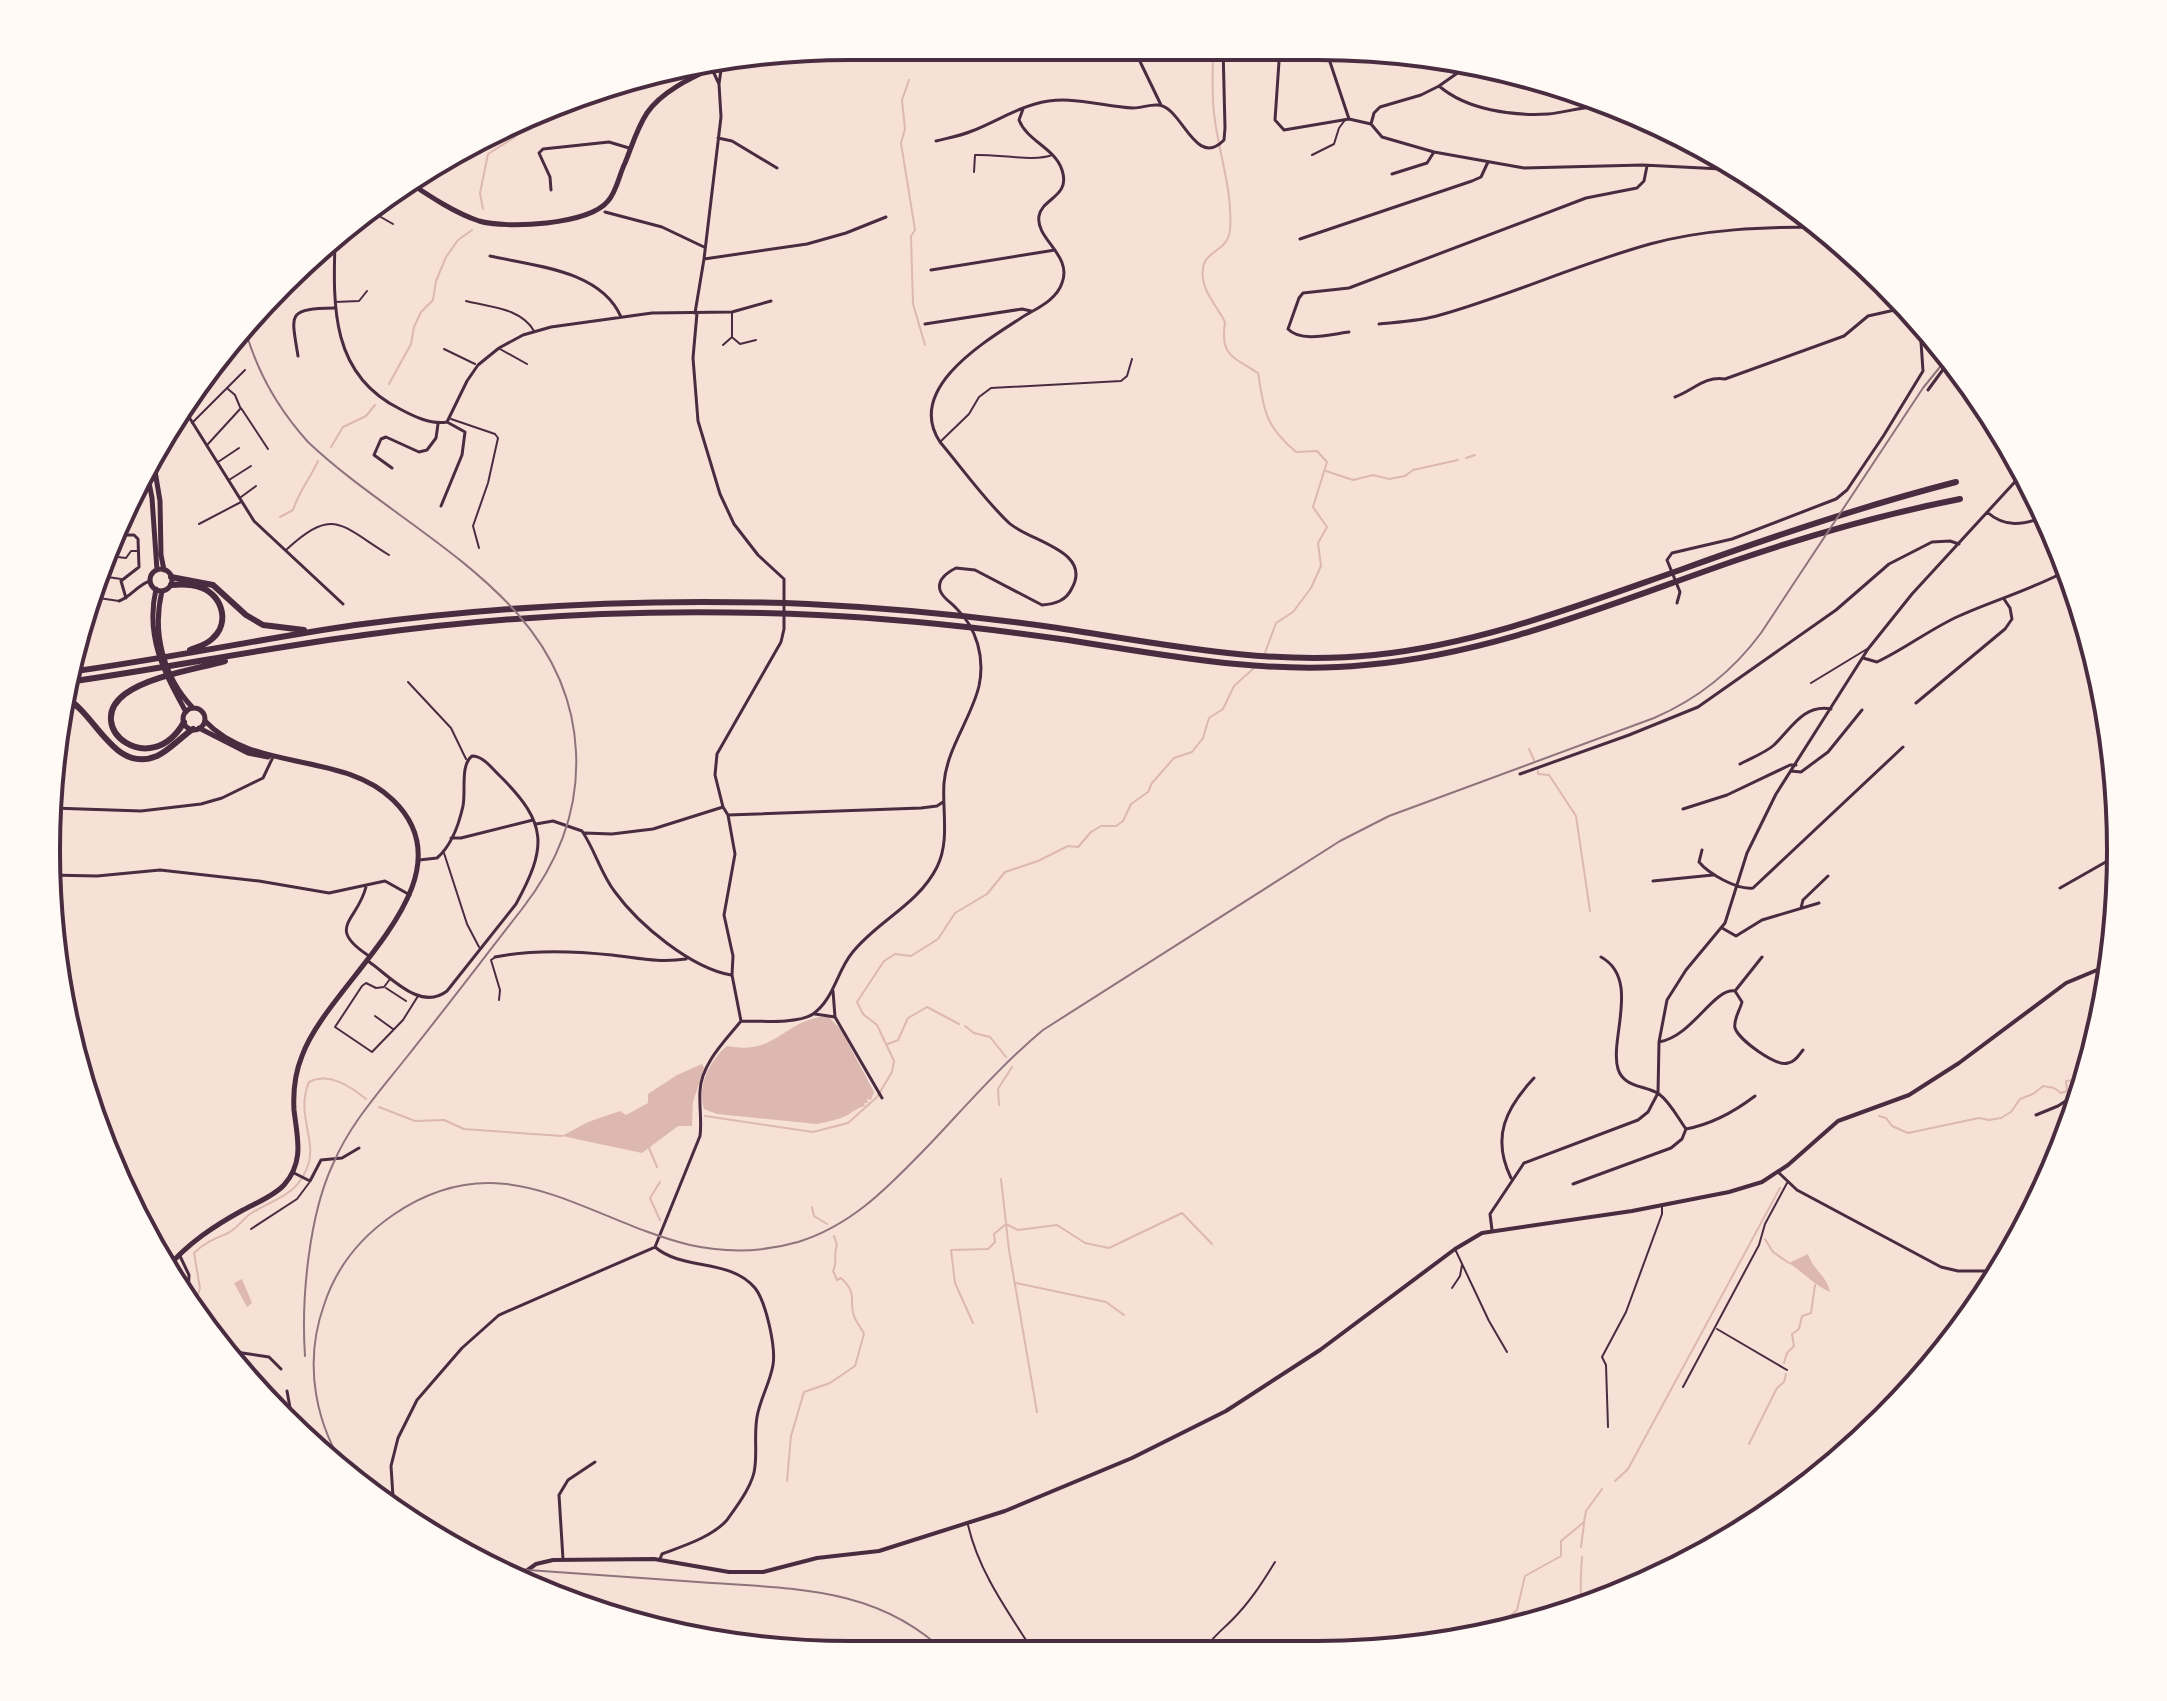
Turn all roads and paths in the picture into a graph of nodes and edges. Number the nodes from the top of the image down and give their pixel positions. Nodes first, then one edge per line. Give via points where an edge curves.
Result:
1 (1139, 60) edge
2 (1223, 60) edge
3 (1279, 60) edge
4 (1330, 62) dead end
5 (721, 71) edge
6 (714, 72) edge
7 (1458, 73) edge
8 (701, 74) edge
9 (719, 84) junction
10 (1439, 86) junction
11 (1161, 105) junction
12 (1587, 108) edge
13 (1023, 109) junction
14 (1347, 119) junction
15 (1371, 124) junction
16 (718, 138) junction
17 (936, 141) dead end
18 (631, 149) junction
19 (1434, 152) junction
20 (1053, 155) junction
21 (1312, 155) dead end
22 (1488, 162) junction
23 (1647, 165) junction
24 (777, 168) dead end
25 (1716, 169) edge
26 (974, 172) dead end
27 (1392, 174) dead end
28 (419, 188) edge
29 (551, 190) dead end
30 (605, 212) dead end
31 (379, 216) edge
32 (886, 217) dead end
33 (393, 224) dead end
34 (1803, 227) edge
35 (1300, 239) dead end
36 (704, 247) junction
37 (1055, 250) junction
38 (335, 251) edge
39 (490, 256) dead end
40 (704, 259) junction
41 (931, 270) dead end
42 (367, 291) dead end
43 (466, 301) dead end
44 (771, 301) dead end
45 (334, 302) junction
46 (334, 308) junction
47 (1893, 310) edge
48 (1031, 311) junction
49 (732, 312) junction
50 (696, 313) junction
51 (621, 317) junction
52 (925, 324) dead end
53 (1379, 324) dead end
54 (534, 331) junction
55 (1349, 332) dead end
56 (732, 337) junction
57 (756, 340) dead end
58 (1921, 341) edge
59 (723, 345) dead end
60 (499, 348) junction
61 (444, 349) dead end
62 (298, 356) dead end
63 (1132, 359) dead end
64 (527, 364) dead end
65 (478, 365) junction
66 (1944, 369) edge
67 (245, 370) dead end
68 (227, 388) junction
69 (1928, 390) dead end
70 (1675, 397) dead end
71 (241, 408) junction
72 (189, 418) edge
73 (448, 420) junction
74 (192, 423) junction
75 (438, 424) junction
76 (940, 442) junction
77 (207, 444) junction
78 (239, 448) dead end
79 (268, 449) dead end
80 (218, 462) junction
81 (251, 466) dead end
82 (392, 468) dead end
83 (156, 475) edge
84 (228, 480) junction
85 (1956, 482) dead end
86 (2015, 482) edge
87 (150, 486) edge
88 (256, 486) dead end
89 (1960, 499) dead end
90 (240, 500) junction
91 (441, 506) dead end
92 (1987, 512) junction
93 (2034, 520) edge
94 (199, 524) dead end
95 (126, 535) edge
96 (1959, 544) junction
97 (479, 548) dead end
98 (139, 551) junction
99 (285, 551) junction
100 (389, 555) dead end
101 (117, 557) edge
102 (160, 570) junction
103 (2057, 575) edge
104 (109, 577) edge
105 (122, 579) junction
106 (150, 581) junction
107 (171, 581) junction
108 (159, 590) junction
109 (101, 598) edge
110 (126, 598) junction
111 (2004, 599) junction
112 (119, 601) joint
113 (1677, 603) dead end
114 (343, 604) dead end
115 (320, 631) junction
116 (1868, 649) junction
117 (255, 652) junction
118 (174, 656) junction
119 (1863, 658) junction
120 (81, 670) edge
121 (79, 680) edge
122 (408, 682) dead end
123 (1811, 683) dead end
124 (175, 689) junction
125 (74, 703) edge
126 (1916, 703) dead end
127 (193, 708) junction
128 (1831, 709) junction
129 (1862, 710) dead end
130 (186, 712) junction
131 (205, 721) junction
132 (184, 722) junction
133 (196, 729) junction
134 (1903, 747) dead end
135 (273, 757) junction
136 (467, 760) junction
137 (1740, 764) dead end
138 (1796, 765) junction
139 (1791, 771) junction
140 (1520, 774) dead end
141 (943, 802) junction
142 (723, 807) junction
143 (62, 808) edge
144 (1683, 809) dead end
145 (728, 815) junction
146 (535, 822) junction
147 (584, 833) junction
148 (451, 838) junction
149 (1702, 850) dead end
150 (443, 852) junction
151 (419, 860) junction
152 (2107, 862) edge
153 (61, 875) edge
154 (1716, 875) junction
155 (1828, 876) dead end
156 (1653, 881) dead end
157 (1736, 884) junction
158 (366, 887) junction
159 (2060, 888) dead end
160 (411, 895) junction
161 (1819, 903) dead end
162 (1801, 908) junction
163 (1722, 928) junction
164 (481, 950) junction
165 (495, 957) joint
166 (1601, 957) dead end
167 (1762, 957) dead end
168 (368, 958) junction
169 (688, 959) junction
170 (2098, 970) edge
171 (732, 975) junction
172 (391, 978) junction
173 (384, 987) junction
174 (833, 989) junction
175 (1735, 991) junction
176 (419, 996) junction
177 (499, 1000) dead end
178 (406, 1001) dead end
179 (812, 1015) junction
180 (375, 1016) dead end
181 (835, 1017) junction
182 (741, 1021) junction
183 (394, 1030) junction
184 (1659, 1042) junction
185 (1803, 1050) dead end
186 (1534, 1078) dead end
187 (1658, 1093) junction
188 (1755, 1096) dead end
189 (882, 1098) dead end
190 (2066, 1101) edge
191 (2036, 1115) dead end
192 (1686, 1129) junction
193 (359, 1148) dead end
194 (292, 1172) junction
195 (1778, 1172) junction
196 (1511, 1178) junction
197 (310, 1181) junction
198 (1787, 1183) junction
199 (1573, 1184) dead end
200 (1662, 1205) junction
201 (251, 1229) dead end
202 (1492, 1230) junction
203 (655, 1247) junction
204 (1455, 1249) junction
205 (179, 1254) junction
206 (174, 1259) edge
207 (1462, 1263) junction
208 (1986, 1271) edge
209 (189, 1283) edge
210 (1452, 1288) dead end
211 (1716, 1329) junction
212 (240, 1352) edge
213 (1507, 1352) dead end
214 (281, 1369) dead end
215 (1787, 1370) dead end
216 (1683, 1387) dead end
217 (287, 1391) dead end
218 (290, 1407) edge
219 (1608, 1427) dead end
220 (595, 1462) dead end
221 (392, 1494) edge
222 (967, 1524) junction
223 (563, 1559) junction
224 (660, 1559) junction
225 (1275, 1562) dead end
226 (526, 1571) edge
227 (1027, 1641) edge
228 (1209, 1641) edge

1 - 11 street
2 - 11 street via 1224,140 1213,148 1196,142
3 - 14 street via 1275,120 1284,130
4 - 14 street
5 - 9 street
6 - 9 street
7 - 10 street
8 - 18 main road via 653,106
9 - 16 street
10 - 12 street via 1492,110 1547,114
10 - 15 street via 1380,107
11 - 13 street via 1133,108 1086,100
13 - 17 street
13 - 20 street via 1022,129
14 - 15 street
14 - 21 lane via 1334,144
15 - 19 street via 1382,137
16 - 24 street
16 - 36 street
18 - 28 main road via 609,200 579,218 488,223
18 - 29 street via 609,142 543,149 539,153
19 - 22 street
19 - 27 street via 1427,163
20 - 26 lane via 975,155
20 - 37 street via 1064,174 1063,186 1039,216
22 - 23 street via 1537,169
22 - 35 street via 1481,177 1472,181
23 - 25 street
23 - 55 street via 1637,188 1586,198 1349,288 1303,293 1288,329 1304,336
30 - 36 street via 662,227
31 - 33 lane
32 - 40 street via 807,244
34 - 53 street via 1756,228 1652,244 1437,316
36 - 40 street
37 - 41 street
37 - 48 street via 1065,271 1063,282 1050,300
38 - 45 street
39 - 51 street via 574,276 607,297
40 - 50 street
42 - 45 lane via 359,301
43 - 54 lane via 517,314
44 - 49 street
45 - 46 street
46 - 62 street via 304,309 295,316
46 - 75 street via 346,353 368,386 393,406
47 - 70 street via 1868,316 1844,336 1725,379 1700,382
48 - 52 street
48 - 76 street via 981,345 941,384 931,418
49 - 50 street
49 - 56 lane
50 - 51 street
50 - 142 street via 695,404 720,494 734,524 781,575 786,591 781,642 717,754 715,775
51 - 54 street
54 - 60 street
56 - 57 lane via 740,344
56 - 59 lane
58 - 113 street via 1923,371 1847,490 1732,539 1672,553 1667,560 1680,592
60 - 64 lane
60 - 65 street
61 - 65 lane
63 - 76 lane via 1121,381 991,388
65 - 73 street
66 - 69 street
67 - 68 lane
68 - 71 lane
68 - 74 lane
71 - 77 lane
71 - 79 lane
72 - 74 street
73 - 75 street
73 - 91 street via 465,432 465,440
73 - 97 lane via 498,438 473,526
74 - 77 street
75 - 82 street via 427,450 381,439 374,455
76 - 141 street via 1007,522 1066,554 1076,578 1063,600 1042,605 975,570 956,568 942,578 943,596 969,623 981,666 948,765
77 - 80 street
78 - 80 lane
80 - 84 street
81 - 84 lane
83 - 102 main road
84 - 90 street
85 - 115 highway via 1847,512 1547,616 1402,651 1265,658 962,616 755,603 542,607
86 - 92 street
87 - 102 main road
88 - 90 lane
89 - 117 highway via 1840,528 1555,624 1393,663 1260,666 932,624 729,612 473,622
90 - 94 lane
90 - 99 street
92 - 93 street via 2017,526
92 - 96 street
95 - 98 street via 138,539
96 - 116 street
96 - 140 street via 1932,542 1889,564 1836,610 1698,707
98 - 101 lane
98 - 105 street via 139,567
99 - 100 lane via 306,531 330,523
99 - 114 street
102 - 106 main road
102 - 107 main road
103 - 111 street
104 - 105 lane
105 - 110 street
106 - 108 main road
106 - 110 street
107 - 108 main road
107 - 115 highway via 213,585 263,625
107 - 118 highway via 208,591 220,603 223,616 213,639
108 - 124 main road via 152,615 160,663
109 - 112 lane
110 - 112 street
111 - 119 street via 1937,627 1877,662
111 - 126 street via 2012,619 2005,629
115 - 118 highway
116 - 119 street
116 - 123 lane
117 - 121 highway
117 - 132 highway via 134,688 117,702 112,719 121,740 142,750 164,742
118 - 120 highway
119 - 128 street
122 - 136 lane via 451,728
124 - 127 main road
124 - 130 main road
125 - 133 highway via 113,748 131,758 159,754
127 - 130 main road
127 - 131 main road
128 - 137 street via 1809,711 1772,746
128 - 138 street
129 - 139 street via 1828,752 1801,772
130 - 132 main road
131 - 133 main road
131 - 135 main road via 228,738
132 - 133 main road
133 - 135 main road via 248,753
134 - 157 street via 1758,884 1748,889
135 - 143 street via 263,778 201,804 141,811
135 - 151 main road via 351,775 382,790 409,820
136 - 146 street via 482,758 523,801
136 - 148 street via 464,804
138 - 139 street
138 - 144 street
139 - 157 street via 1762,820
141 - 145 street via 921,808
141 - 174 street via 945,834 937,868 905,907 852,953
142 - 145 street
142 - 147 street via 653,829
145 - 171 street via 735,854 724,915 735,967
146 - 147 street via 558,822
146 - 148 street
146 - 164 street via 538,856 528,882
147 - 169 street via 614,891
148 - 150 street
149 - 154 street via 1699,862
150 - 151 street
150 - 164 lane
151 - 160 main road
152 - 159 street
153 - 158 street via 160,870 329,893
154 - 156 street
154 - 157 street
155 - 162 street
157 - 163 street
158 - 160 street via 385,881
158 - 168 street via 346,935
160 - 168 main road
161 - 162 street
162 - 163 street via 1762,920 1736,936
163 - 184 street via 1667,1000
164 - 176 street via 442,995
165 - 169 street via 583,952 662,963
165 - 177 lane via 491,960
166 - 187 street via 1618,981 1619,1072 1629,1083
167 - 175 street
168 - 172 street
168 - 194 main road via 317,1024 303,1053 294,1092 299,1145
169 - 171 street
170 - 195 street via 2066,983 1909,1095 1838,1121
171 - 182 street
172 - 173 lane
172 - 176 street
173 - 178 lane
173 - 183 lane via 362,986 335,1027 372,1052
174 - 179 street
174 - 181 street
175 - 184 street via 1720,993 1689,1028
175 - 185 street via 1742,1002 1735,1021 1740,1036 1779,1064 1788,1064
176 - 183 lane
179 - 181 street
179 - 182 street
180 - 183 lane
181 - 189 street
182 - 203 street via 703,1075 700,1136
184 - 187 street
186 - 196 street via 1515,1098 1502,1124
187 - 192 street
187 - 196 street via 1638,1120 1532,1158
188 - 192 street via 1707,1125
190 - 191 street
192 - 199 street via 1671,1148
193 - 197 street via 342,1158 321,1160
194 - 197 street
194 - 205 main road via 280,1189 206,1231
195 - 198 street
195 - 200 street via 1749,1187
196 - 202 street via 1490,1214
197 - 201 lane via 297,1199
198 - 208 street via 1941,1267
198 - 211 lane
200 - 202 street
200 - 219 lane via 1626,1312 1602,1357
202 - 204 street
203 - 221 street via 499,1315 462,1348 417,1400 395,1446
203 - 224 street via 671,1258 746,1280 760,1298 774,1353 756,1422 755,1466 748,1487 721,1526
204 - 207 lane
204 - 222 street via 1347,1331 1226,1411 1132,1458
205 - 206 main road
205 - 209 street
207 - 210 lane
207 - 213 lane
211 - 215 lane
211 - 216 lane
212 - 214 street via 269,1357
217 - 218 street
220 - 223 street via 568,1480 559,1495
222 - 224 street via 879,1551 817,1558 771,1571 729,1572
222 - 227 lane via 990,1583
223 - 224 street
223 - 226 street
225 - 228 lane via 1256,1594

